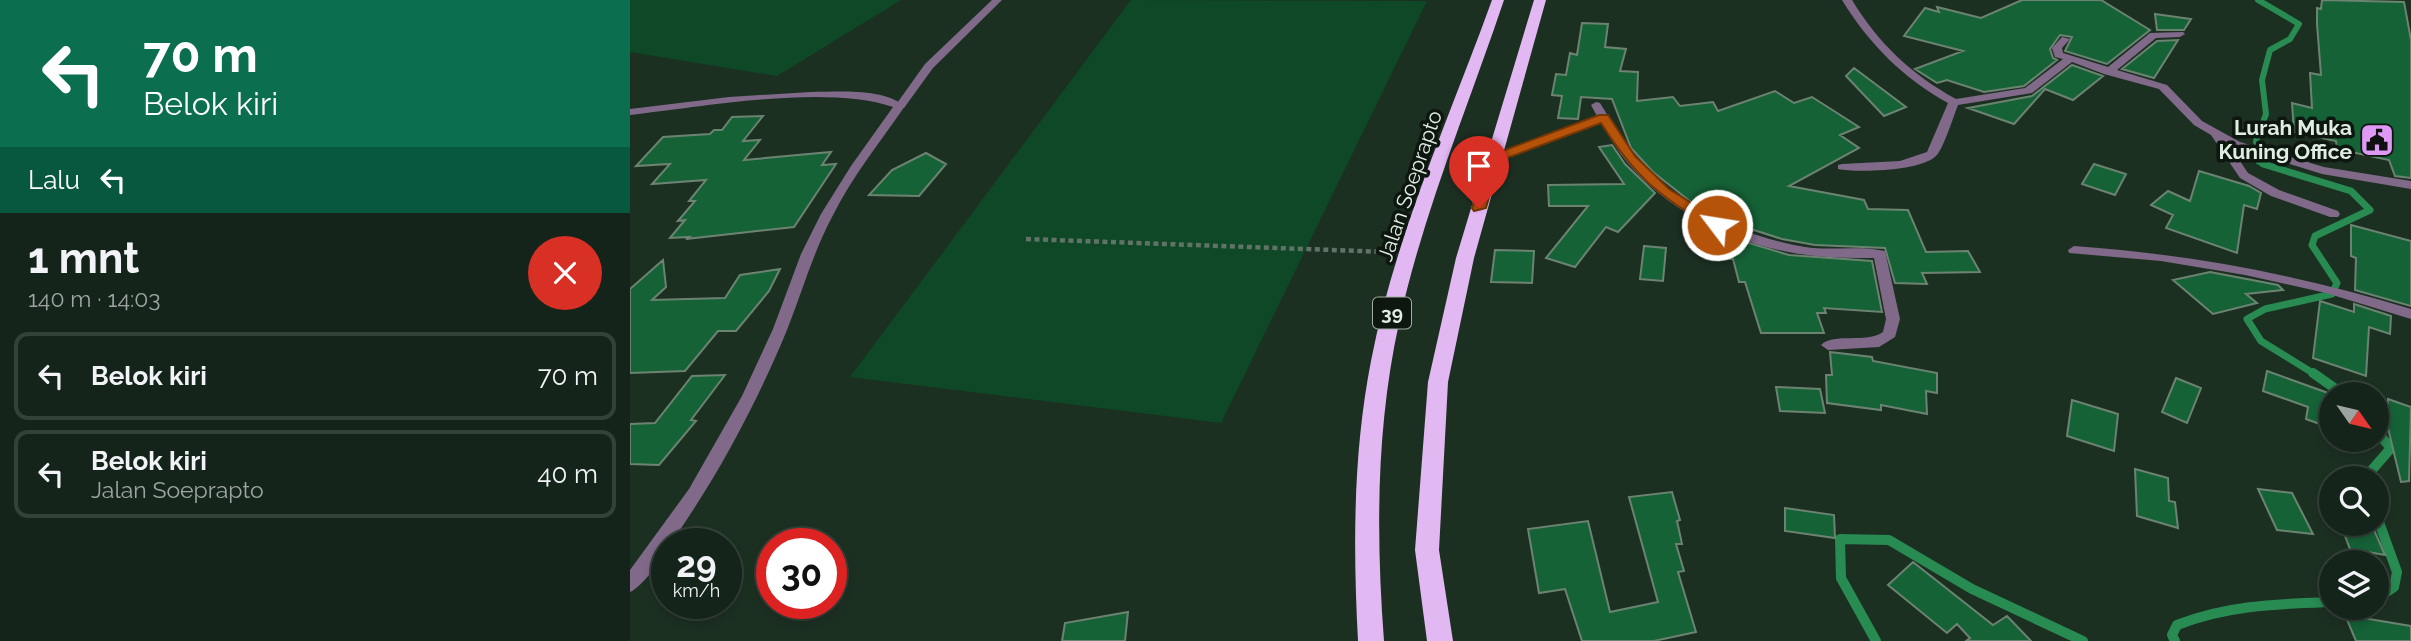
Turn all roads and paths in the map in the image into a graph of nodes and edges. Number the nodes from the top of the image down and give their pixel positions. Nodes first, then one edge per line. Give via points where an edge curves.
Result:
1 (998, 0) edge
2 (1498, 0) edge
3 (1540, 0) edge
4 (1847, 0) edge
5 (2180, 34) dead end
6 (2065, 39) dead end
7 (2068, 60) junction
8 (2108, 72) junction
9 (1954, 102) junction
10 (1596, 105) dead end
11 (900, 106) junction
12 (630, 112) edge
13 (1604, 117) junction
14 (2217, 135) junction
15 (1493, 158) junction
16 (1842, 167) dead end
17 (2411, 185) edge
18 (2334, 214) dead end
19 (1026, 239) dead end
20 (2074, 250) dead end
21 (1410, 253) junction
22 (2411, 314) edge
23 (1828, 345) dead end
24 (630, 584) edge
25 (1371, 641) edge
26 (1440, 641) edge

1 - 11 street via 929,66
2 - 21 highway, Jalan Soeprapto / 39
3 - 15 highway
4 - 9 street via 1896,63 1927,89
5 - 8 street via 2153,35
6 - 7 street via 2057,48
7 - 8 street
7 - 9 street via 2028,91
8 - 14 street via 2163,87 2198,124
9 - 16 street via 1932,154 1914,162
10 - 13 street
11 - 12 street via 888,98 846,95 761,98
11 - 24 street via 819,229 779,330 711,468
13 - 15 street
13 - 23 street via 1630,159 1664,192 1717,225 1807,251 1880,254 1893,319 1890,334 1879,342
14 - 17 street via 2322,170
14 - 18 street via 2244,176
15 - 26 highway via 1438,382 1427,550
19 - 21 path
20 - 22 street via 2196,261 2307,282
21 - 25 highway, Jalan Soeprapto / 39 via 1389,324 1375,406 1366,549

